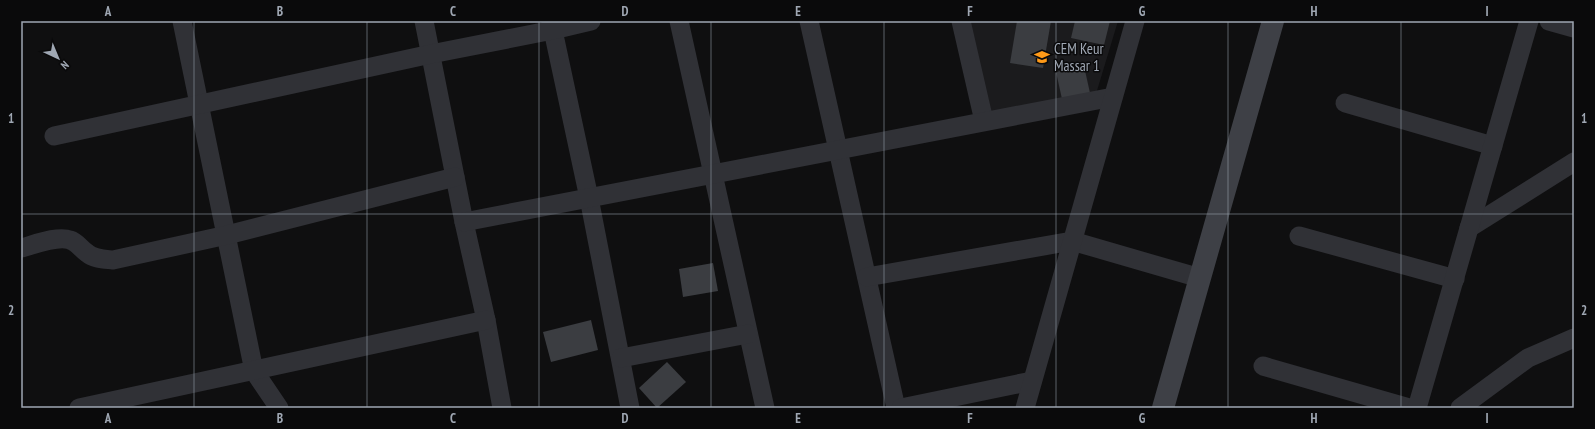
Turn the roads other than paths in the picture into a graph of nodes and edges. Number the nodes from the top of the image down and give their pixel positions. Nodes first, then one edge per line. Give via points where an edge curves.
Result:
1 (182, 21) edge
2 (424, 21) edge
3 (591, 21) edge
4 (679, 21) edge
5 (809, 21) edge
6 (961, 21) edge
7 (1135, 21) edge
8 (1273, 21) edge
9 (1529, 21) edge
10 (1549, 21) edge
11 (552, 26) edge
12 (1574, 28) edge
13 (431, 54) junction
14 (1113, 97) junction
15 (1345, 103) dead end
16 (200, 105) junction
17 (984, 121) junction
18 (54, 136) dead end
19 (1493, 146) junction
20 (837, 150) junction
21 (1574, 162) edge
22 (713, 174) junction
23 (455, 178) junction
24 (589, 198) junction
25 (464, 222) junction
26 (1469, 228) junction
27 (226, 235) junction
28 (1299, 236) dead end
29 (1072, 241) junction
30 (21, 248) edge
31 (867, 277) junction
32 (1200, 278) junction
33 (1455, 279) junction
34 (486, 320) junction
35 (748, 334) junction
36 (1574, 338) edge
37 (621, 358) junction
38 (1263, 366) dead end
39 (254, 371) junction
40 (1032, 381) junction
41 (79, 408) edge
42 (279, 408) edge
43 (502, 408) edge
44 (630, 408) edge
45 (765, 408) edge
46 (896, 408) edge
47 (901, 408) edge
48 (1024, 408) edge
49 (1163, 408) edge
50 (1409, 408) edge
51 (1417, 408) edge
52 (1460, 408) edge

1 - 16 street
2 - 13 street
3 - 11 street
4 - 22 street
5 - 20 street
6 - 17 street
7 - 14 street
8 - 32 street
9 - 19 street
10 - 12 street
11 - 13 street
11 - 24 street
13 - 16 street
13 - 23 street
14 - 17 street
14 - 29 street
15 - 19 street
16 - 18 street
16 - 27 street
17 - 20 street
19 - 26 street
20 - 22 street
20 - 31 street
21 - 26 street
22 - 24 street
22 - 35 street
23 - 25 street
23 - 27 street
24 - 25 street
24 - 37 street
25 - 34 street
26 - 33 street
27 - 30 street via 113,260 88,254 69,239
27 - 39 street
28 - 33 street
29 - 31 street
29 - 32 street
29 - 40 street
31 - 46 street
32 - 49 street
33 - 51 street
34 - 39 street
34 - 43 street
35 - 37 street
35 - 45 street
36 - 52 street via 1528,358
37 - 44 street
38 - 50 street
39 - 41 street
39 - 42 street
40 - 47 street
40 - 48 street

